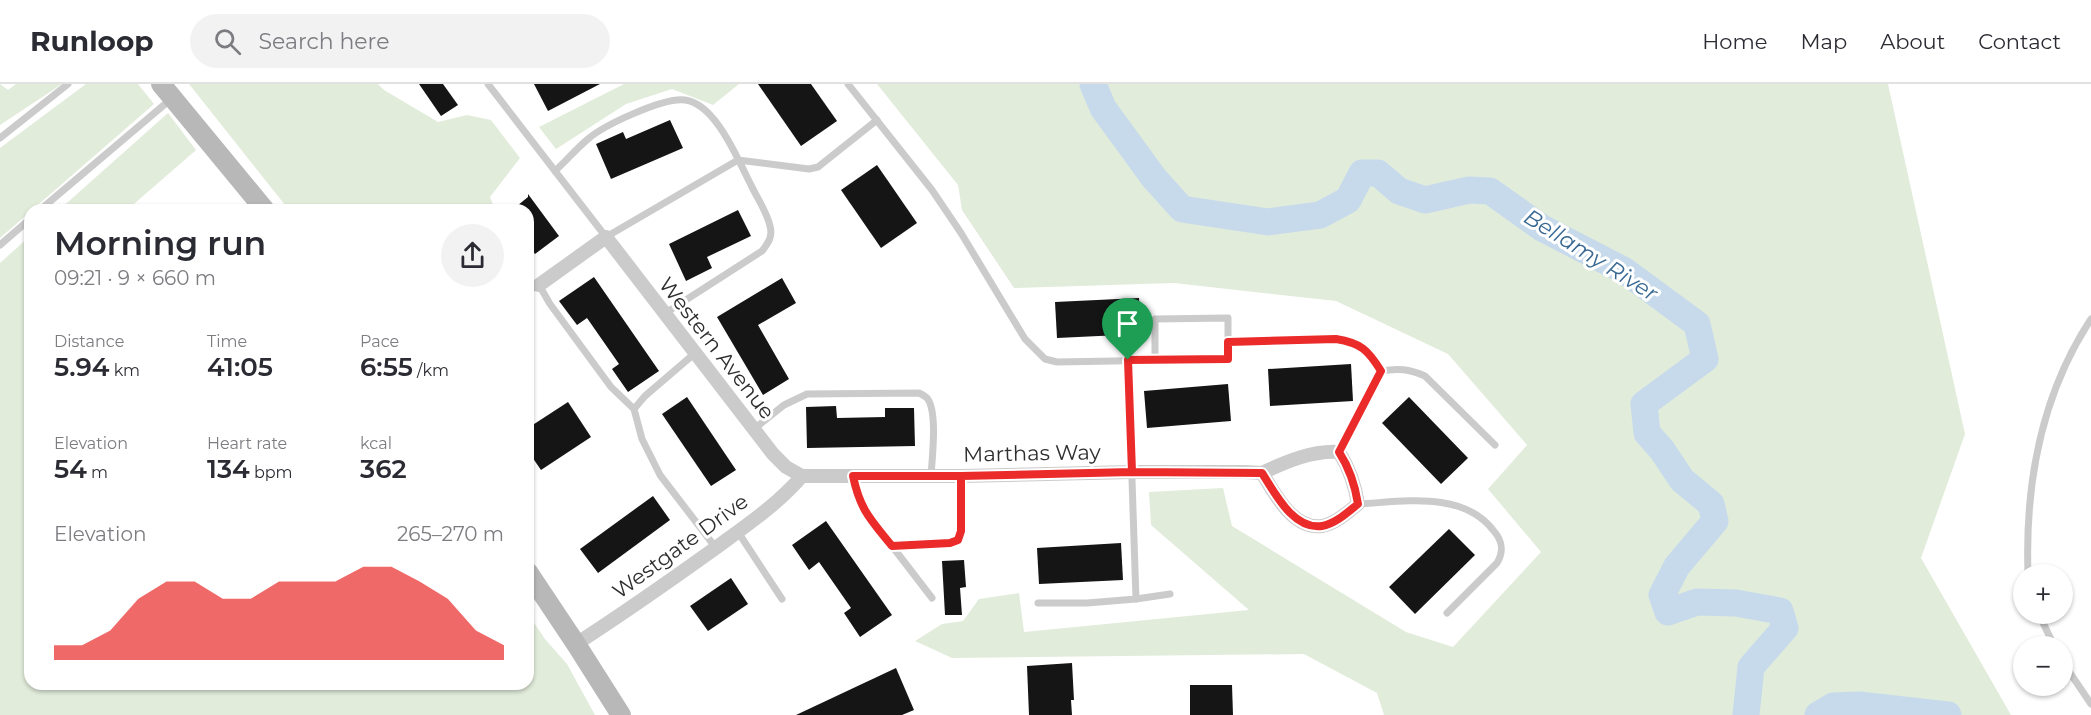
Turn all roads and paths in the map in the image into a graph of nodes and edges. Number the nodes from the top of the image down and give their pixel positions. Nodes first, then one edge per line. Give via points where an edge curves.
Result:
1 (68, 84) edge
2 (489, 84) edge
3 (848, 84) edge
4 (167, 91) edge
5 (877, 120) junction
6 (0, 138) edge
7 (738, 160) junction
8 (555, 171) junction
9 (46, 204) edge
10 (260, 204) edge
11 (24, 224) edge
12 (606, 237) junction
13 (0, 245) edge
14 (534, 287) edge
15 (534, 289) edge
16 (664, 314) junction
17 (2091, 319) edge
18 (1228, 342) junction
19 (694, 354) junction
20 (1128, 360) junction
21 (1155, 360) junction
22 (1381, 371) junction
23 (634, 410) junction
24 (754, 429) junction
25 (1495, 445) dead end
26 (1339, 452) junction
27 (1132, 472) junction
28 (1262, 473) junction
29 (802, 476) junction
30 (853, 476) junction
31 (931, 476) junction
32 (961, 476) junction
33 (1358, 504) junction
34 (738, 532) junction
35 (892, 546) junction
36 (716, 548) junction
37 (2028, 564) edge
38 (534, 581) edge
39 (1170, 594) dead end
40 (932, 598) dead end
41 (782, 599) dead end
42 (1136, 599) junction
43 (1038, 603) dead end
44 (1447, 613) dead end
45 (576, 644) junction
46 (2073, 677) edge
47 (2091, 704) edge
48 (621, 715) edge

1 - 6 lane
2 - 8 lane
3 - 5 lane
4 - 9 lane
4 - 10 main road
5 - 7 lane via 818,167
5 - 20 lane via 932,190 1036,352 1057,362
7 - 8 lane via 725,135 702,108 687,100 669,100 596,133
7 - 12 lane
7 - 16 lane via 766,215 771,235 768,243 762,251
8 - 12 lane
11 - 13 lane
12 - 14 street
12 - 16 street, Western Avenue
15 - 23 lane via 550,304 611,387
16 - 19 street, Western Avenue
17 - 37 lane via 2067,358 2040,436 2031,482
18 - 21 lane via 1228,359
18 - 21 lane via 1228,318 1155,319
18 - 22 lane via 1351,341 1362,346
19 - 23 lane
19 - 24 street, Western Avenue
20 - 21 lane
20 - 27 lane
22 - 25 lane via 1397,368 1425,376
22 - 26 lane
23 - 36 lane via 642,439 660,475
24 - 29 street, Western Avenue via 772,454
24 - 31 lane via 784,405 807,394 919,393 931,405 933,417
26 - 28 street, Marthas Way via 1313,454
26 - 33 street via 1349,467
27 - 28 street, Marthas Way
27 - 32 street, Marthas Way
27 - 42 lane
28 - 33 street via 1289,512 1312,526 1333,522
29 - 30 street, Marthas Way
29 - 34 street, Westgate Drive via 787,494
30 - 31 street, Marthas Way
30 - 35 lane via 865,513
31 - 32 street, Marthas Way
32 - 35 lane via 958,540
33 - 44 lane via 1444,503 1473,511 1497,534 1502,543 1497,563
34 - 36 street, Westgate Drive
34 - 41 lane
35 - 40 lane
36 - 45 street, Westgate Drive
38 - 45 main road
39 - 42 lane
42 - 43 lane
45 - 48 main road
46 - 47 lane

